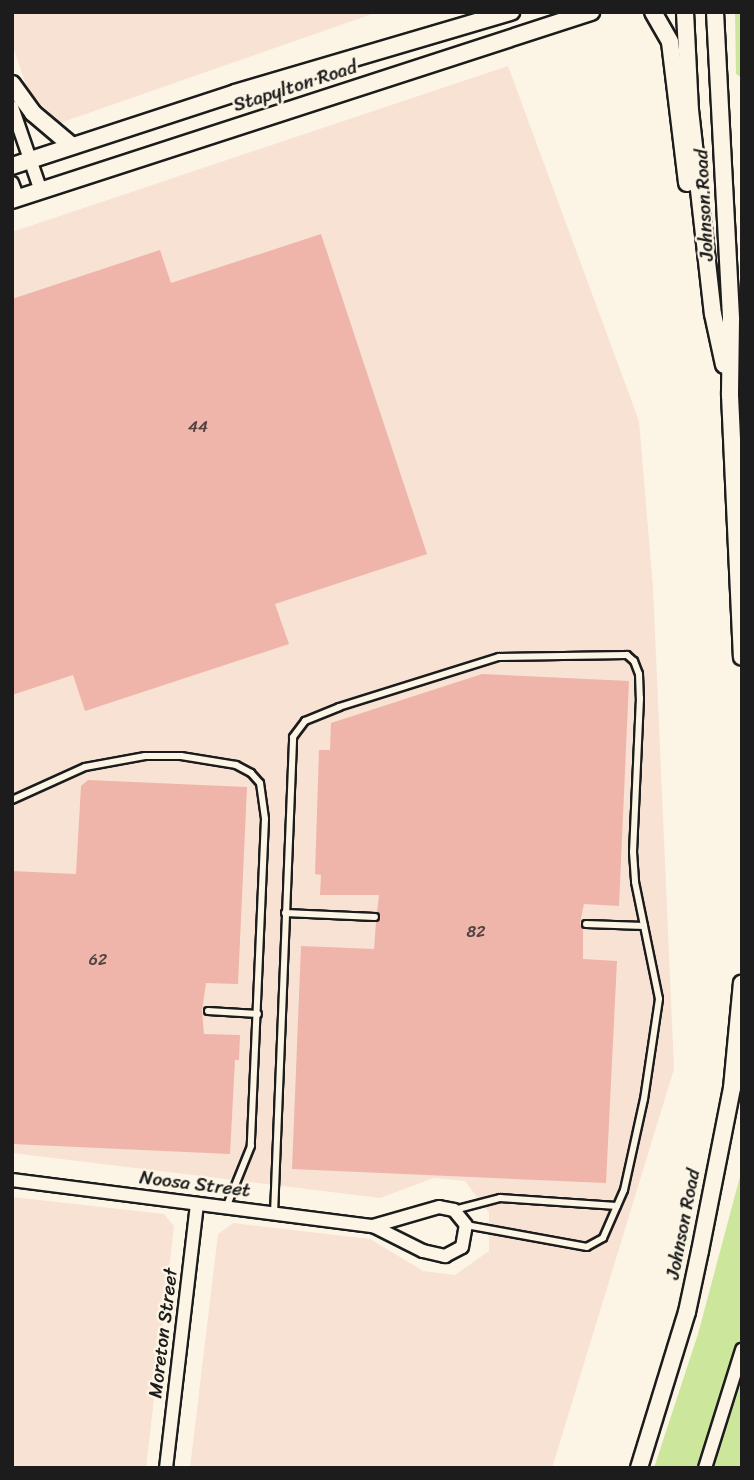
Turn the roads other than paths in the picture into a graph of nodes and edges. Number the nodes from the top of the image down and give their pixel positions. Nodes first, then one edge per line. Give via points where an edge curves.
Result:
1 (511, 12) edge
2 (591, 12) edge
3 (653, 12) edge
4 (685, 12) edge
5 (715, 12) edge
6 (12, 84) edge
7 (12, 107) edge
8 (72, 146) junction
9 (31, 160) junction
10 (12, 166) edge
11 (41, 191) junction
12 (14, 194) edge
13 (703, 224) junction
14 (730, 395) junction
15 (742, 657) edge
16 (12, 800) edge
17 (285, 914) junction
18 (375, 916) dead end
19 (586, 924) dead end
20 (644, 926) junction
21 (742, 983) edge
22 (208, 1011) dead end
23 (258, 1014) junction
24 (12, 1180) edge
25 (197, 1204) junction
26 (617, 1206) junction
27 (226, 1208) junction
28 (454, 1210) junction
29 (274, 1214) junction
30 (466, 1225) junction
31 (373, 1226) junction
32 (742, 1350) edge
33 (166, 1468) edge
34 (639, 1468) edge
35 (705, 1468) edge

1 - 8 main road, Stapylton Road
2 - 11 main road, Stapylton Road
3 - 13 main road, Johnson Road via 670,42 688,187
4 - 13 main road, Johnson Road
5 - 14 main road, Johnson Road via 731,320
6 - 8 main road via 33,113
7 - 9 street
8 - 9 main road, Stapylton Road
9 - 10 main road, Stapylton Road
9 - 11 street
11 - 12 main road, Stapylton Road
13 - 14 main road, Johnson Road via 713,314
14 - 15 main road, Johnson Road
16 - 23 lane via 85,767 145,756 181,756 236,765 251,773 260,783 265,819
17 - 18 lane
17 - 20 lane via 292,737 305,721 499,657 627,655 634,661 639,686 633,852
17 - 29 lane
19 - 20 lane
20 - 26 lane via 659,999 644,1099
21 - 34 main road, Johnson Road via 732,1088 700,1251 687,1312
22 - 23 lane
23 - 27 lane via 251,1146
24 - 25 street, Noosa Street
25 - 27 street, Noosa Street
25 - 33 street, Moreton Street
26 - 28 lane via 500,1198
26 - 30 lane via 603,1238 587,1247
27 - 29 street, Noosa Street
28 - 30 street
28 - 31 street, Noosa Street via 439,1208
29 - 31 street, Noosa Street
30 - 31 street, Noosa Street via 462,1247 445,1256 423,1251
32 - 35 street

